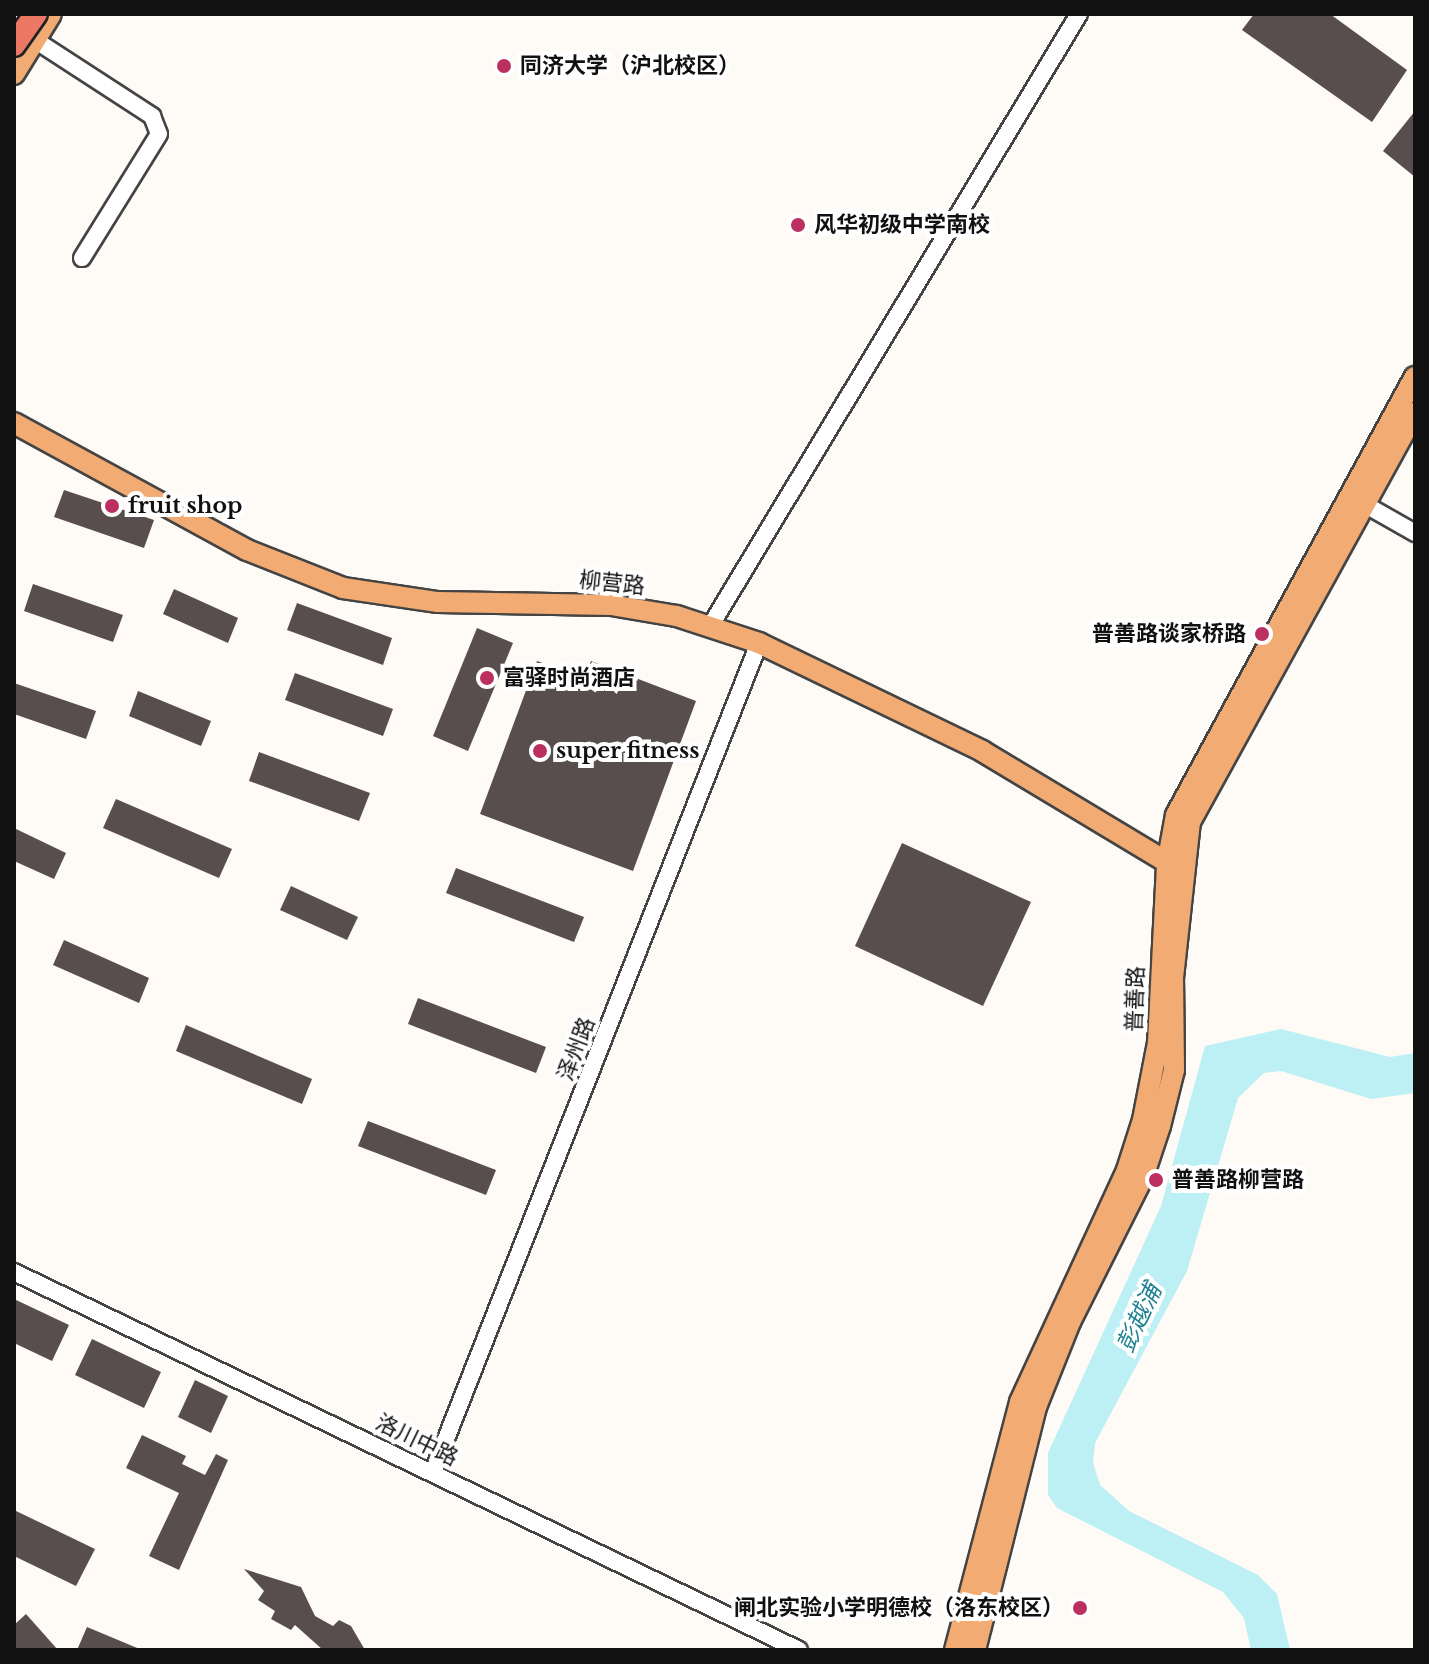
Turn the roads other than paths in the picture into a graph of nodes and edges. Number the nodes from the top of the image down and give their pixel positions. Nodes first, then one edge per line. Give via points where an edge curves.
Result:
1 (36, 14) edge
2 (51, 14) edge
3 (1079, 14) edge
4 (21, 44) edge
5 (14, 74) edge
6 (82, 258) dead end
7 (1415, 377) edge
8 (1415, 413) edge
9 (14, 423) edge
10 (1357, 500) junction
11 (1415, 533) edge
12 (711, 625) junction
13 (759, 643) junction
14 (1174, 868) junction
15 (14, 1272) edge
16 (433, 1472) junction
17 (799, 1650) edge
18 (955, 1650) edge
19 (975, 1650) edge

1 - 4 highway, bridge
2 - 4 main road
3 - 12 street
4 - 5 main road
4 - 6 street via 152,116 159,134
7 - 10 main road, 普善路
8 - 10 main road, 普善路
9 - 12 main road, 柳营路 via 247,550 343,588 438,602 611,605
10 - 11 street
10 - 14 main road, 普善路 via 1189,786 1176,815
12 - 13 main road, 柳营路
13 - 14 main road, 柳营路 via 982,751
13 - 16 street, 泽州路
14 - 18 main road, 普善路 via 1158,1043 1143,1120 1127,1170 1020,1402
14 - 19 main road, 普善路 via 1174,1070 1160,1126 1143,1177 1070,1322 1036,1407
15 - 16 street, 洛川中路
16 - 17 street, 洛川中路

